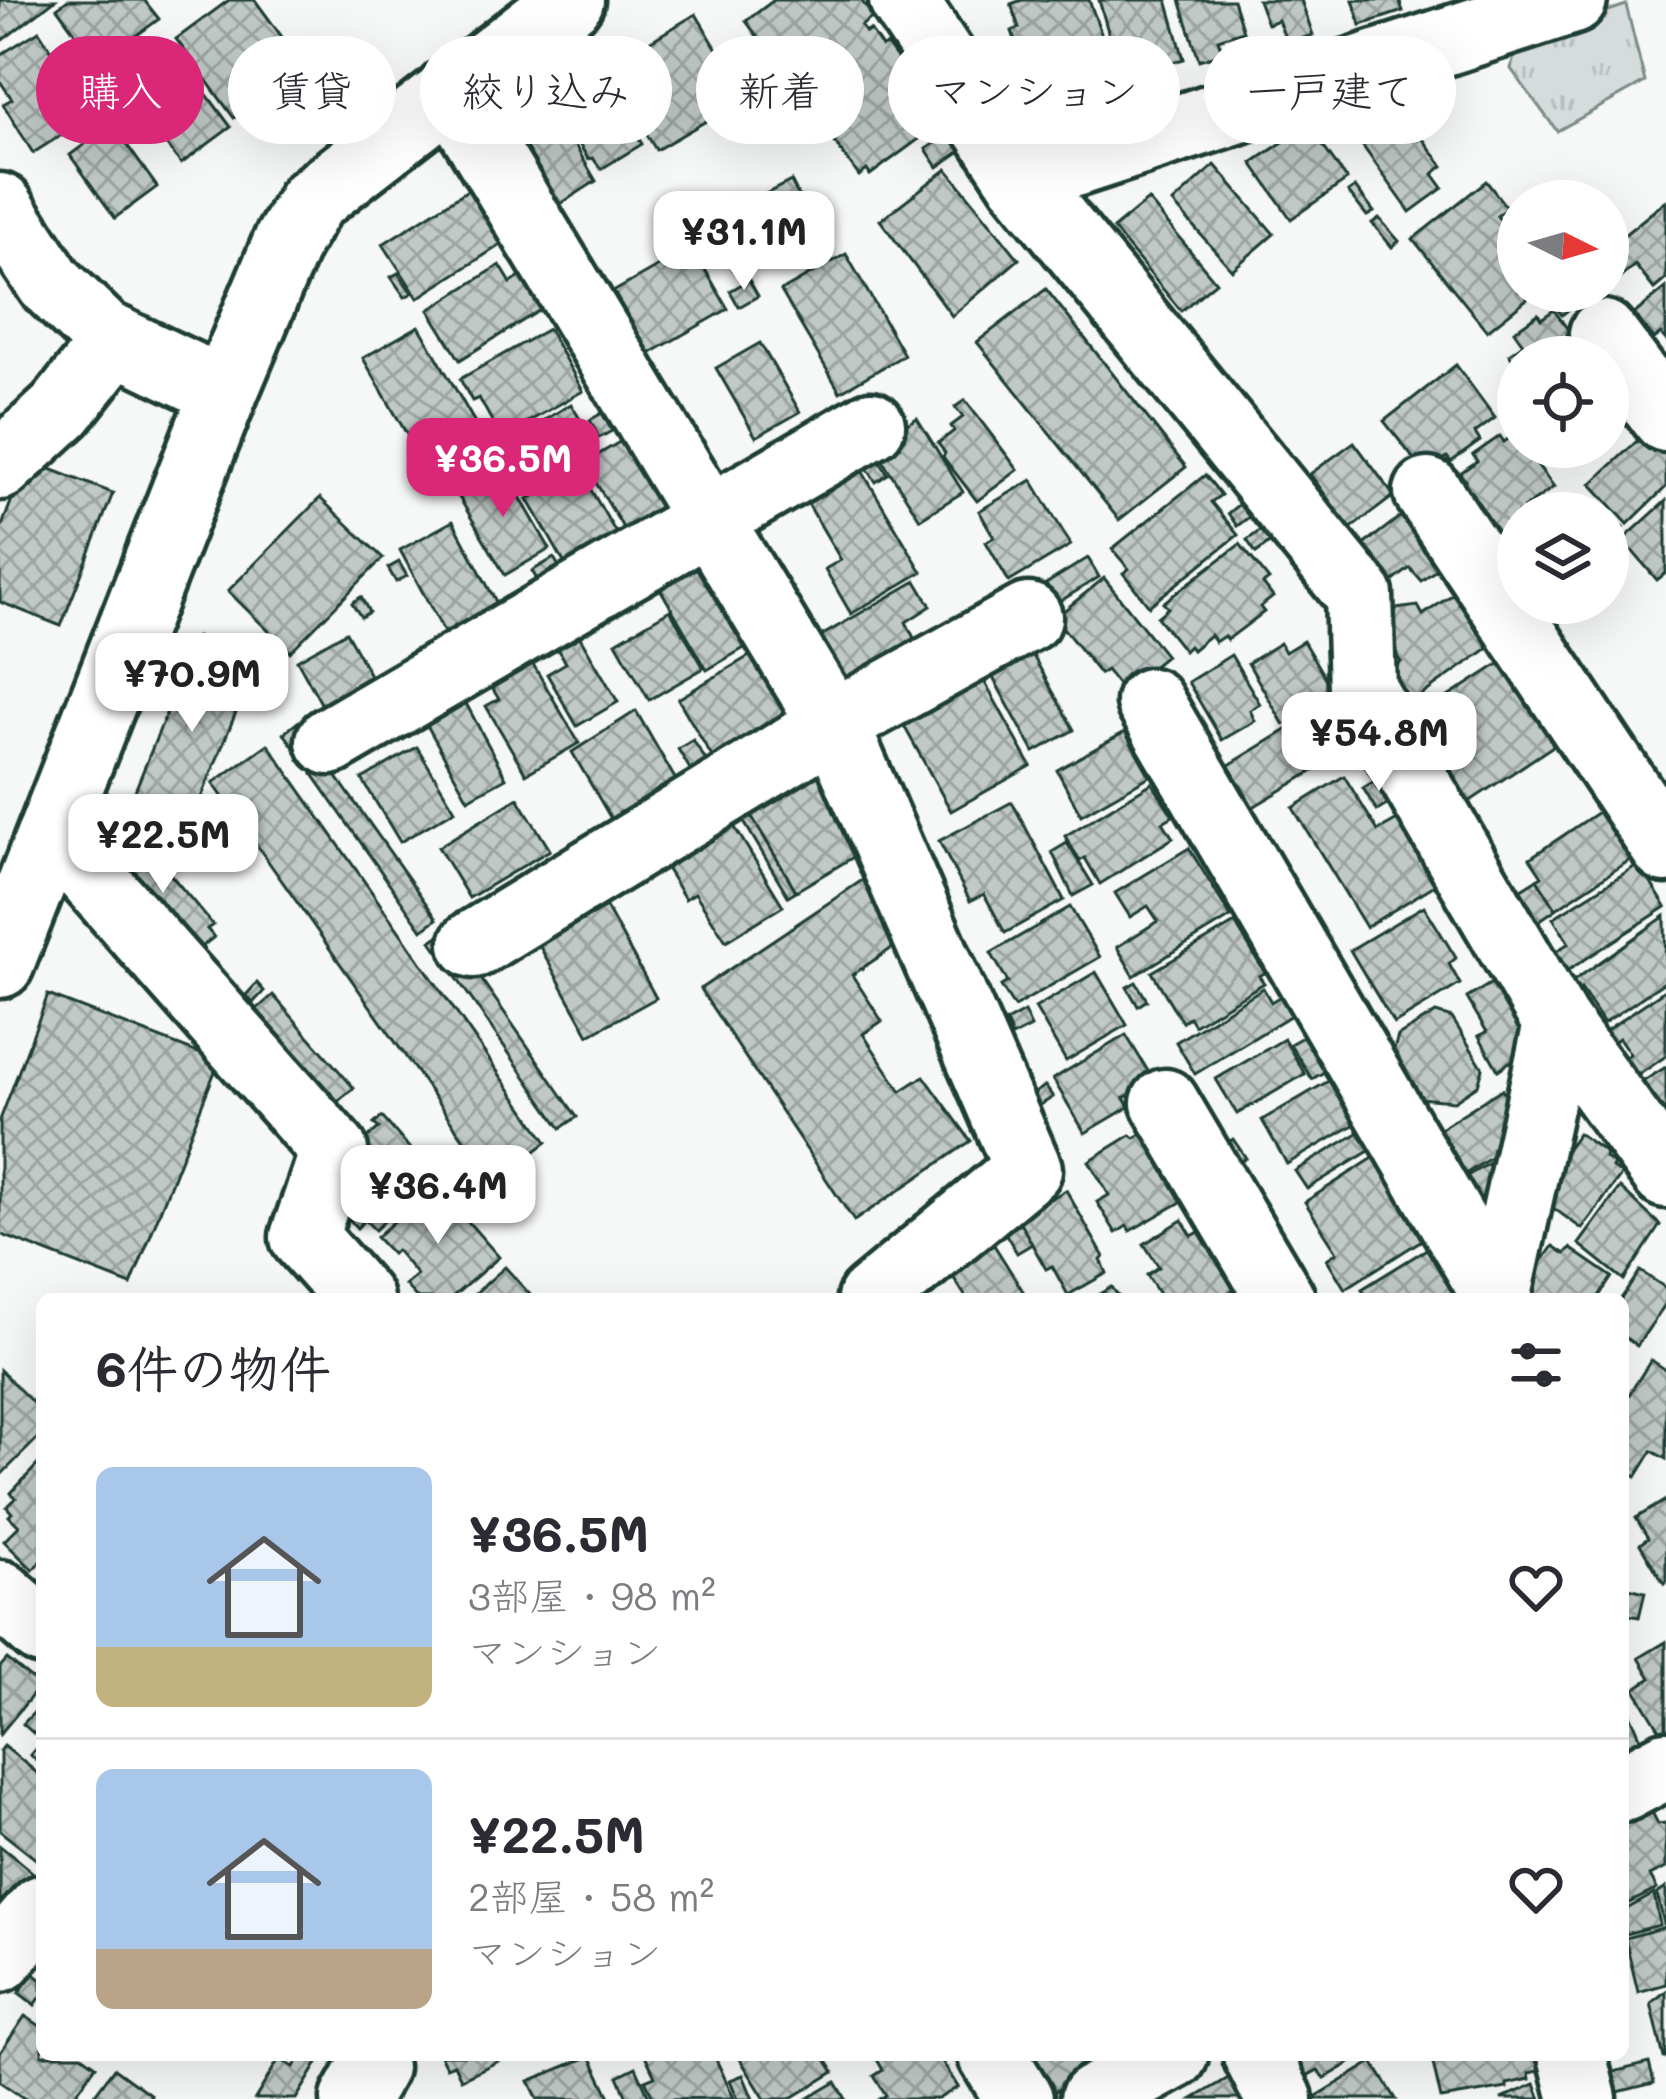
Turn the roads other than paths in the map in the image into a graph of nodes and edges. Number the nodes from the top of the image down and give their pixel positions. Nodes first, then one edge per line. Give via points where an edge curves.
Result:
1 (570, 0) edge
2 (903, 0) edge
3 (1573, 0) edge
4 (523, 36) edge
5 (420, 115) edge
6 (481, 144) edge
7 (1022, 180) junction
8 (0, 207) edge
9 (1603, 334) dead end
10 (116, 340) junction
11 (224, 392) junction
12 (1666, 418) edge
13 (871, 425) dead end
14 (0, 466) edge
15 (1428, 492) dead end
16 (710, 522) junction
17 (1028, 617) dead end
18 (1150, 702) dead end
19 (834, 724) junction
20 (330, 741) dead end
21 (52, 832) junction
22 (1666, 849) edge
23 (474, 944) dead end
24 (0, 964) edge
25 (1557, 1024) junction
26 (1166, 1103) dead end
27 (1666, 1174) edge
28 (354, 1293) edge
29 (878, 1293) edge
30 (1277, 1293) edge
31 (1494, 1293) edge
32 (1498, 1293) edge
33 (0, 1594) edge
34 (36, 1626) edge
35 (1666, 1765) edge
36 (1629, 1785) edge
37 (36, 1916) edge
38 (0, 1958) edge
39 (996, 2061) edge
40 (1163, 2061) edge
41 (1260, 2061) edge
42 (1574, 2061) edge
43 (1019, 2099) edge
44 (1094, 2099) edge
45 (1279, 2099) edge
46 (1583, 2099) edge

1 - 4 street
2 - 7 street
3 - 7 street
5 - 11 street via 310,200
6 - 16 street
7 - 25 street via 1359,595 1362,689
8 - 10 street via 50,283
9 - 12 street
10 - 11 street
10 - 14 street via 61,410
11 - 21 street
13 - 16 street
15 - 22 street
16 - 19 street
16 - 20 street
17 - 19 street
18 - 31 street
19 - 23 street
19 - 29 street via 1028,1169
21 - 24 street
21 - 28 street via 334,1151 304,1237
25 - 27 street
25 - 32 street
26 - 30 street
33 - 34 street
35 - 36 street
37 - 38 street
39 - 43 street
40 - 44 street
41 - 45 street
42 - 46 street

